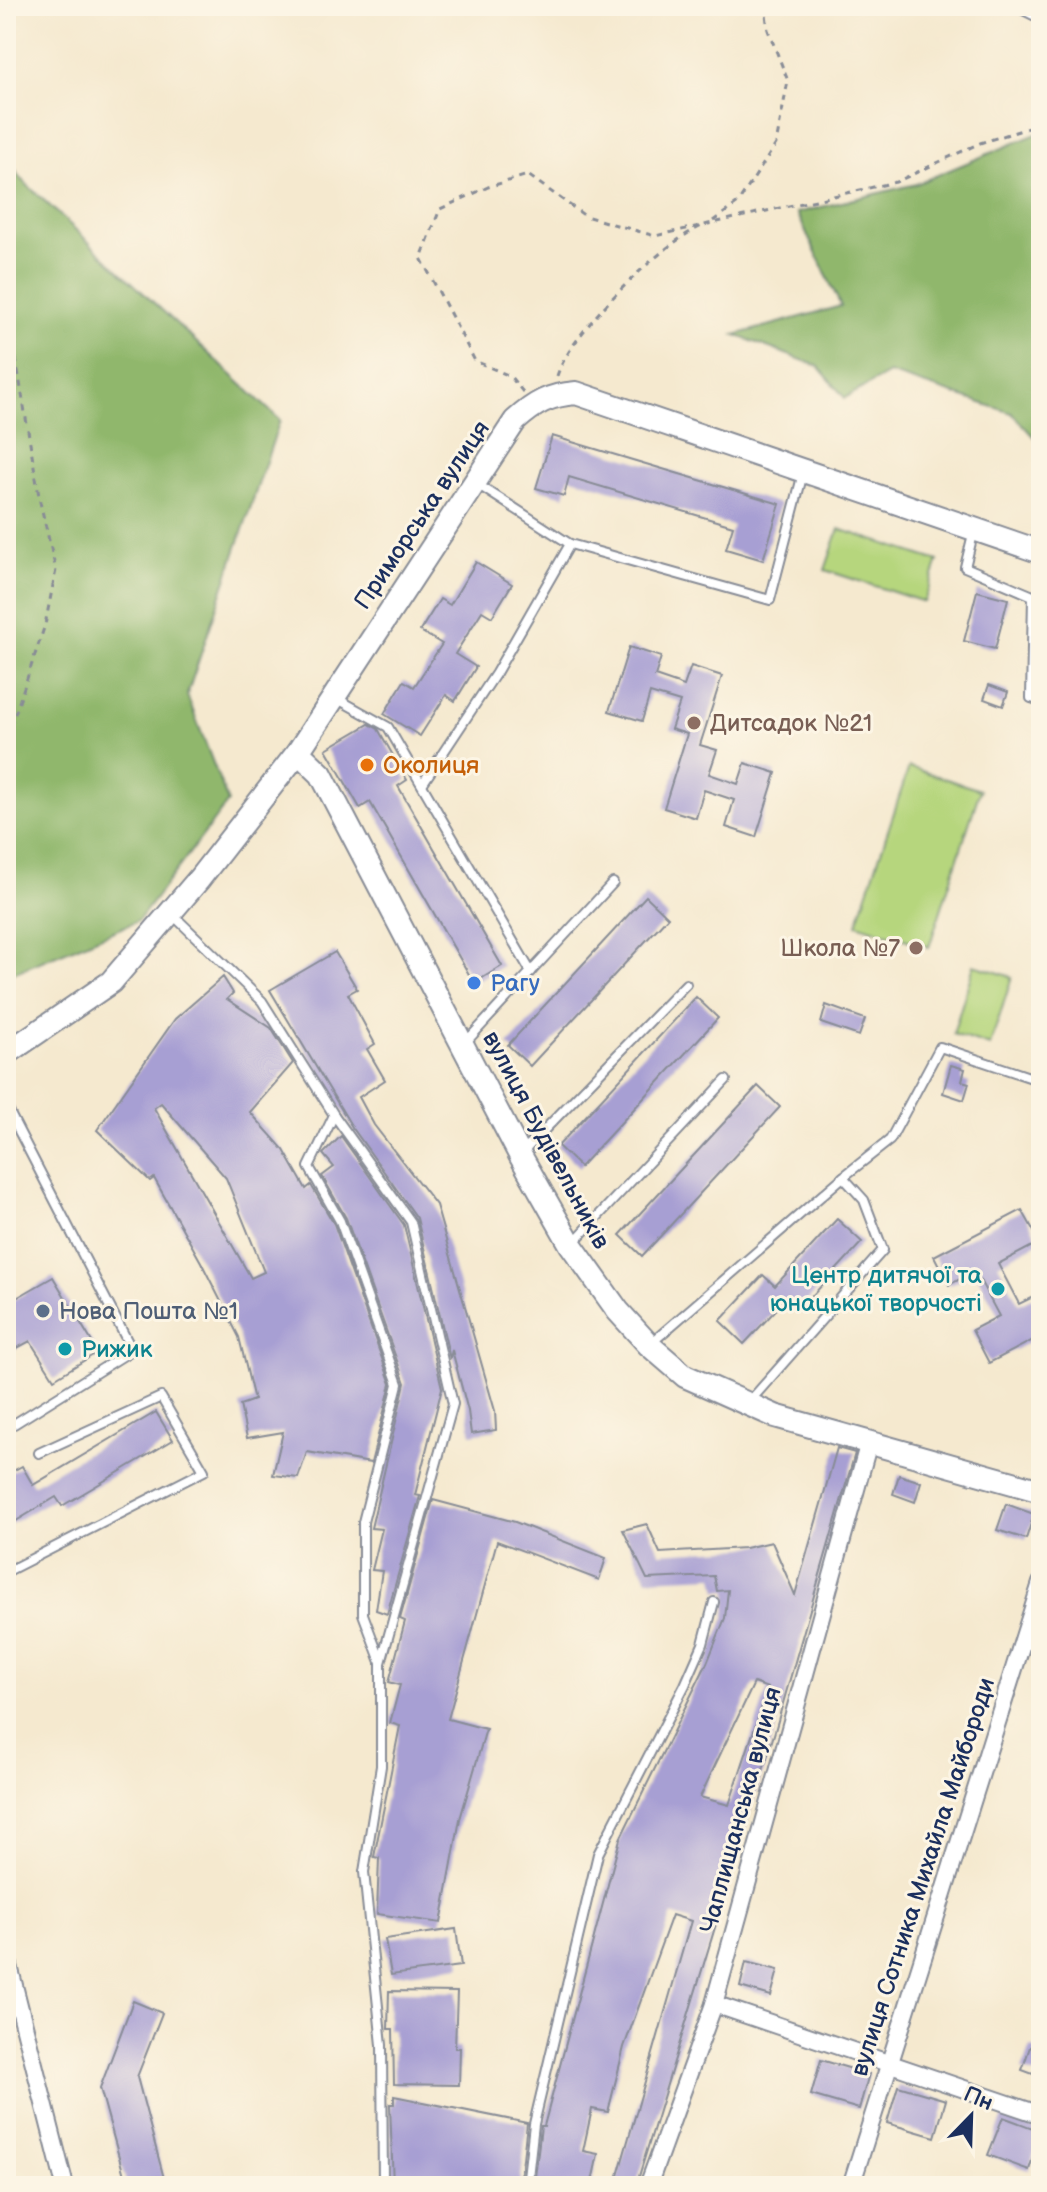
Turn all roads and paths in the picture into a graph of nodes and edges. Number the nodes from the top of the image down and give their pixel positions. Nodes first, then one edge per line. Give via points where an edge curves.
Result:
1 (765, 6) edge
2 (1015, 6) edge
3 (1041, 19) edge
4 (1041, 124) edge
5 (710, 223) junction
6 (6, 299) edge
7 (542, 400) junction
8 (804, 471) junction
9 (474, 482) junction
10 (974, 529) junction
11 (570, 544) junction
12 (1041, 552) edge
13 (333, 696) junction
14 (1041, 701) edge
15 (6, 730) edge
16 (298, 752) junction
17 (423, 783) junction
18 (613, 883) dead end
19 (171, 913) junction
20 (531, 972) junction
21 (686, 984) dead end
22 (465, 1044) junction
23 (6, 1054) edge
24 (726, 1080) dead end
25 (1041, 1081) edge
26 (6, 1106) edge
27 (334, 1115) junction
28 (520, 1155) junction
29 (843, 1177) junction
30 (571, 1245) junction
31 (649, 1345) junction
32 (747, 1405) junction
33 (14, 1424) dead end
34 (869, 1442) junction
35 (39, 1453) dead end
36 (1041, 1491) edge
37 (6, 1572) edge
38 (1041, 1583) edge
39 (714, 1602) dead end
40 (381, 1663) junction
41 (6, 1954) edge
42 (714, 2004) junction
43 (889, 2063) junction
44 (1041, 2115) edge
45 (65, 2186) edge
46 (383, 2186) edge
47 (527, 2186) edge
48 (648, 2186) edge
49 (851, 2186) edge

1 - 5 path via 768,30 788,81 776,144 738,203
2 - 3 lane
4 - 5 path via 980,143 896,182
5 - 7 path via 682,234 596,316 561,363
5 - 7 path via 655,236 585,216 528,175 440,209 421,258 475,361 510,376
6 - 15 path via 56,570 45,625
7 - 8 street via 576,393
7 - 9 street, Приморська вулиця via 515,421
8 - 10 street
8 - 11 lane via 770,600
9 - 11 lane
9 - 13 street, Приморська вулиця
10 - 12 street
10 - 14 lane via 965,567 1033,596 1031,698
11 - 17 lane via 496,673
13 - 16 street, Приморська вулиця
13 - 17 lane via 388,727
16 - 19 street, Приморська вулиця
16 - 22 street, вулиця Будівельників via 321,774
17 - 20 lane
18 - 20 lane
19 - 23 street, Приморська вулиця via 111,982
19 - 27 lane via 262,1001
20 - 22 lane
21 - 28 lane
22 - 28 street, вулиця Будівельників
24 - 30 lane
25 - 29 lane via 940,1047 890,1140
26 - 33 lane via 132,1350
27 - 40 lane via 309,1167 340,1221 398,1384 363,1522 363,1614
27 - 40 lane via 411,1222 453,1404
28 - 30 street, вулиця Будівельників
29 - 31 lane
29 - 32 lane via 864,1200 883,1250
30 - 31 street, вулиця Будівельників
31 - 32 street, вулиця Будівельників via 685,1376
32 - 34 street, вулиця Будівельників
34 - 36 street, вулиця Будівельників
34 - 42 street, Чаплищанська вулиця
35 - 37 lane via 161,1397 204,1471
38 - 43 street, вулиця Сотника Михайла Майбороди
39 - 47 lane via 685,1685 598,1854 534,2124
40 - 46 lane via 381,1766 364,1872 382,2045
41 - 45 street
42 - 43 street
42 - 48 street, Чаплищанська вулиця
43 - 44 street
43 - 49 street, вулиця Сотника Михайла Майбороди

